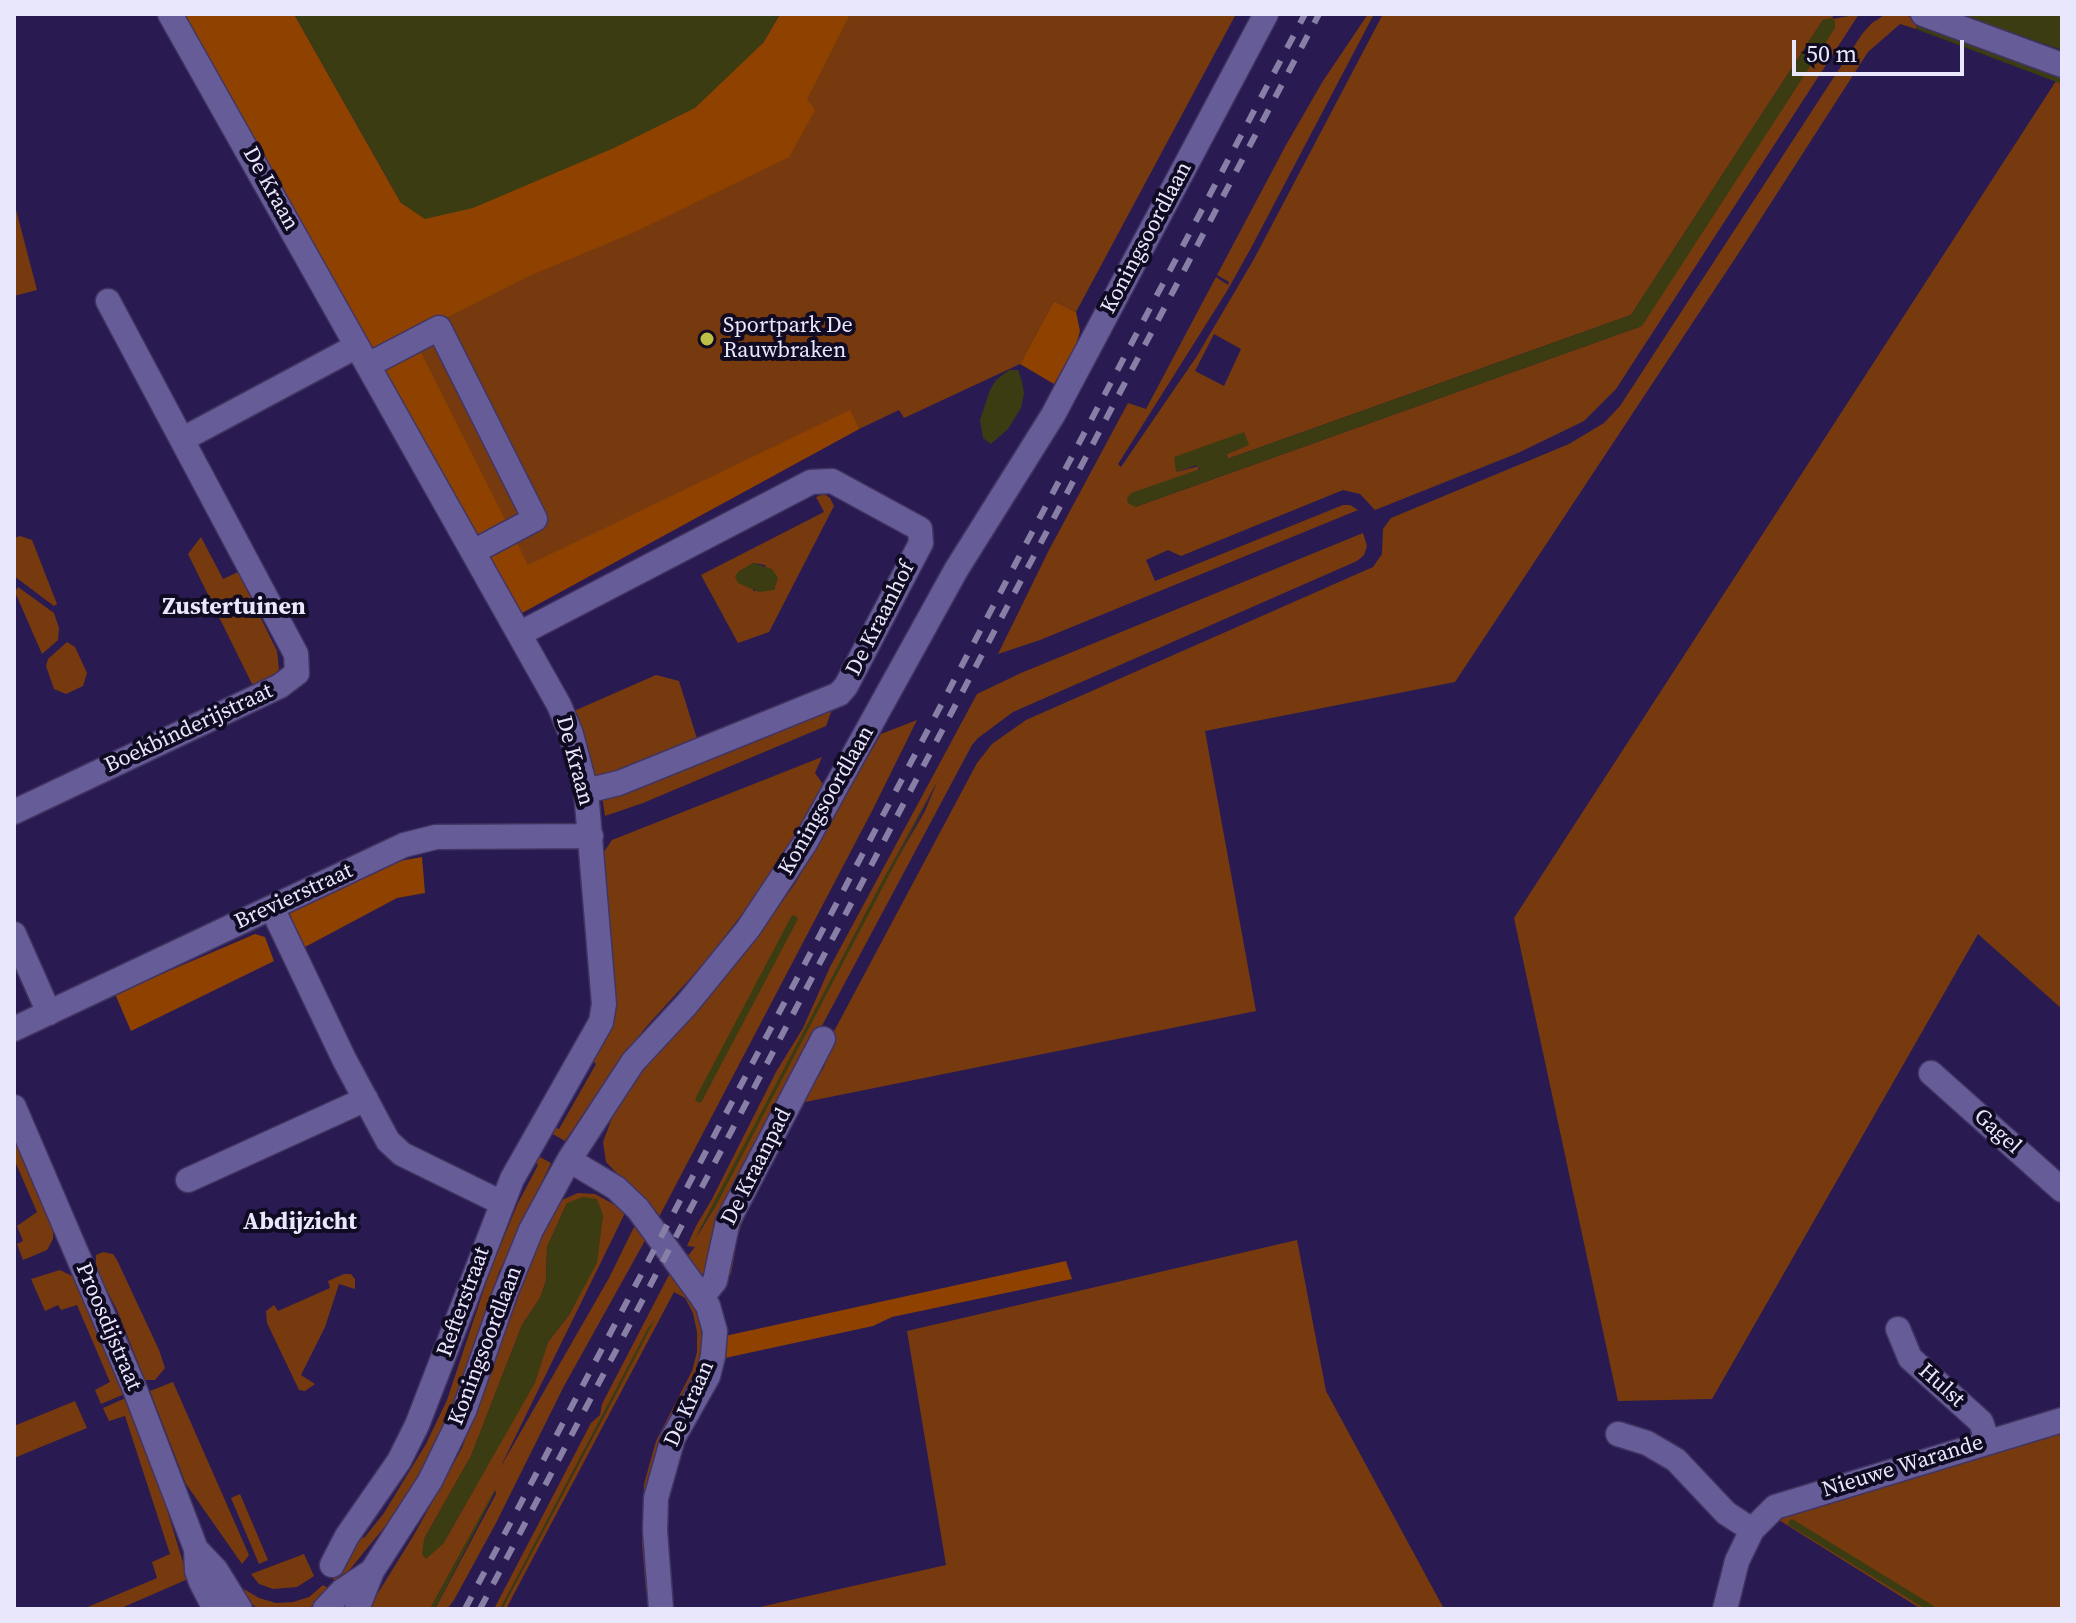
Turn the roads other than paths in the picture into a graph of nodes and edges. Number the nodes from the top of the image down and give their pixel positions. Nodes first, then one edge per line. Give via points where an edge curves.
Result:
1 (170, 14) edge
2 (1266, 14) edge
3 (1923, 14) edge
4 (2062, 65) edge
5 (108, 301) dead end
6 (362, 355) junction
7 (183, 439) junction
8 (473, 552) junction
9 (519, 634) junction
10 (586, 791) junction
11 (14, 812) edge
12 (591, 836) junction
13 (272, 908) junction
14 (14, 934) edge
15 (49, 1013) junction
16 (14, 1029) edge
17 (592, 1038) joint
18 (823, 1039) dead end
19 (1931, 1073) dead end
20 (366, 1099) junction
21 (14, 1107) edge
22 (569, 1160) junction
23 (188, 1180) dead end
24 (2062, 1190) edge
25 (502, 1203) junction
26 (702, 1297) junction
27 (1898, 1329) dead end
28 (2062, 1420) edge
29 (1618, 1434) dead end
30 (1988, 1442) junction
31 (1752, 1530) junction
32 (196, 1549) junction
33 (332, 1565) dead end
34 (372, 1571) junction
35 (215, 1609) edge
36 (240, 1609) edge
37 (325, 1609) edge
38 (357, 1609) edge
39 (661, 1609) edge
40 (1725, 1609) edge

1 - 6 street, De Kraan
2 - 22 street, Koningsoordlaan via 1053,415 956,570 775,892 687,1004 633,1062
3 - 4 street
5 - 7 street, Boekbinderijstraat
6 - 7 street
6 - 8 street, De Kraan
6 - 8 street via 439,328 535,519
7 - 11 street, Boekbinderijstraat via 296,654 297,673 280,686
8 - 9 street, De Kraan
9 - 10 street, De Kraan via 559,705
9 - 10 street, De Kraanhof via 811,482 832,481 920,529 921,543 839,694 619,783
10 - 12 street, De Kraan
12 - 13 street, Brevierstraat via 420,840
12 - 17 street, De Kraan via 604,1004
13 - 15 street, Brevierstraat
13 - 20 street
14 - 15 street
15 - 16 street, Brevierstraat
17 - 25 street, Refterstraat
18 - 26 street, De Kraanpad via 728,1221 715,1281
19 - 24 street, Gagel
20 - 23 street
20 - 25 street via 388,1141 402,1154
21 - 32 street, Proosdijstraat via 136,1392
22 - 26 street, De Kraan via 616,1188 638,1209
22 - 34 street, Koningsoordlaan via 531,1230 464,1411 430,1481
25 - 33 street, Refterstraat via 417,1425
26 - 39 street, De Kraan via 715,1331 713,1356 708,1376 673,1438 656,1498
27 - 30 street, Hulst via 1910,1358 1981,1422
28 - 30 street, Nieuwe Warande
29 - 31 street via 1676,1460 1726,1513
30 - 31 street, Nieuwe Warande via 1775,1507
31 - 40 street, Nieuwe Warande via 1737,1561
32 - 35 street, Proosdijstraat via 197,1571
32 - 36 street, Proosdijstraat
34 - 37 street, Koningsoordlaan
34 - 38 street, Koningsoordlaan

